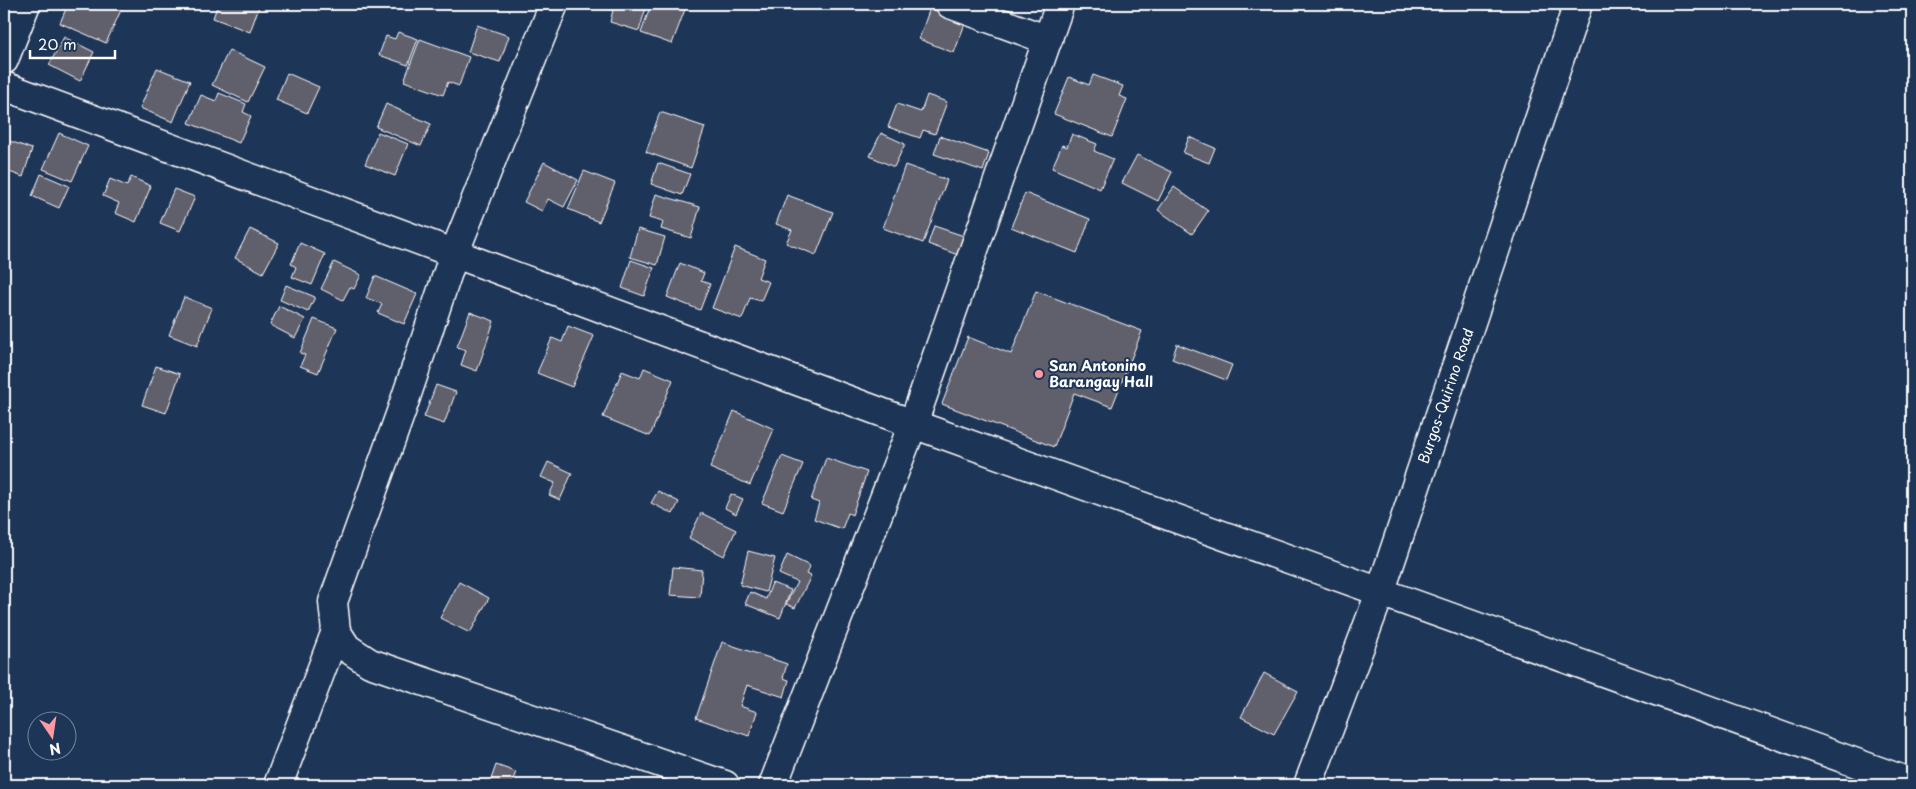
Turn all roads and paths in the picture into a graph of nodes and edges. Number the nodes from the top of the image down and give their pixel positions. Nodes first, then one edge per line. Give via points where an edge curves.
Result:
1 (26, 4) edge
2 (554, 4) edge
3 (950, 4) edge
4 (1060, 4) edge
5 (1578, 4) edge
6 (1048, 40) junction
7 (4, 60) edge
8 (4, 86) edge
9 (454, 254) junction
10 (912, 424) junction
11 (1380, 593) junction
12 (336, 631) junction
13 (1912, 783) edge
14 (278, 785) edge
15 (725, 785) edge
16 (773, 785) edge
17 (1308, 785) edge

1 - 7 street
2 - 9 street
3 - 6 street
4 - 6 street
5 - 11 street, Burgos-Quirino Road
6 - 10 street
8 - 9 street
9 - 10 street
9 - 12 street via 333,602
10 - 11 street
10 - 16 street
11 - 13 street
11 - 17 street, Burgos-Quirino Road
12 - 14 street
12 - 15 street via 347,648 370,663

